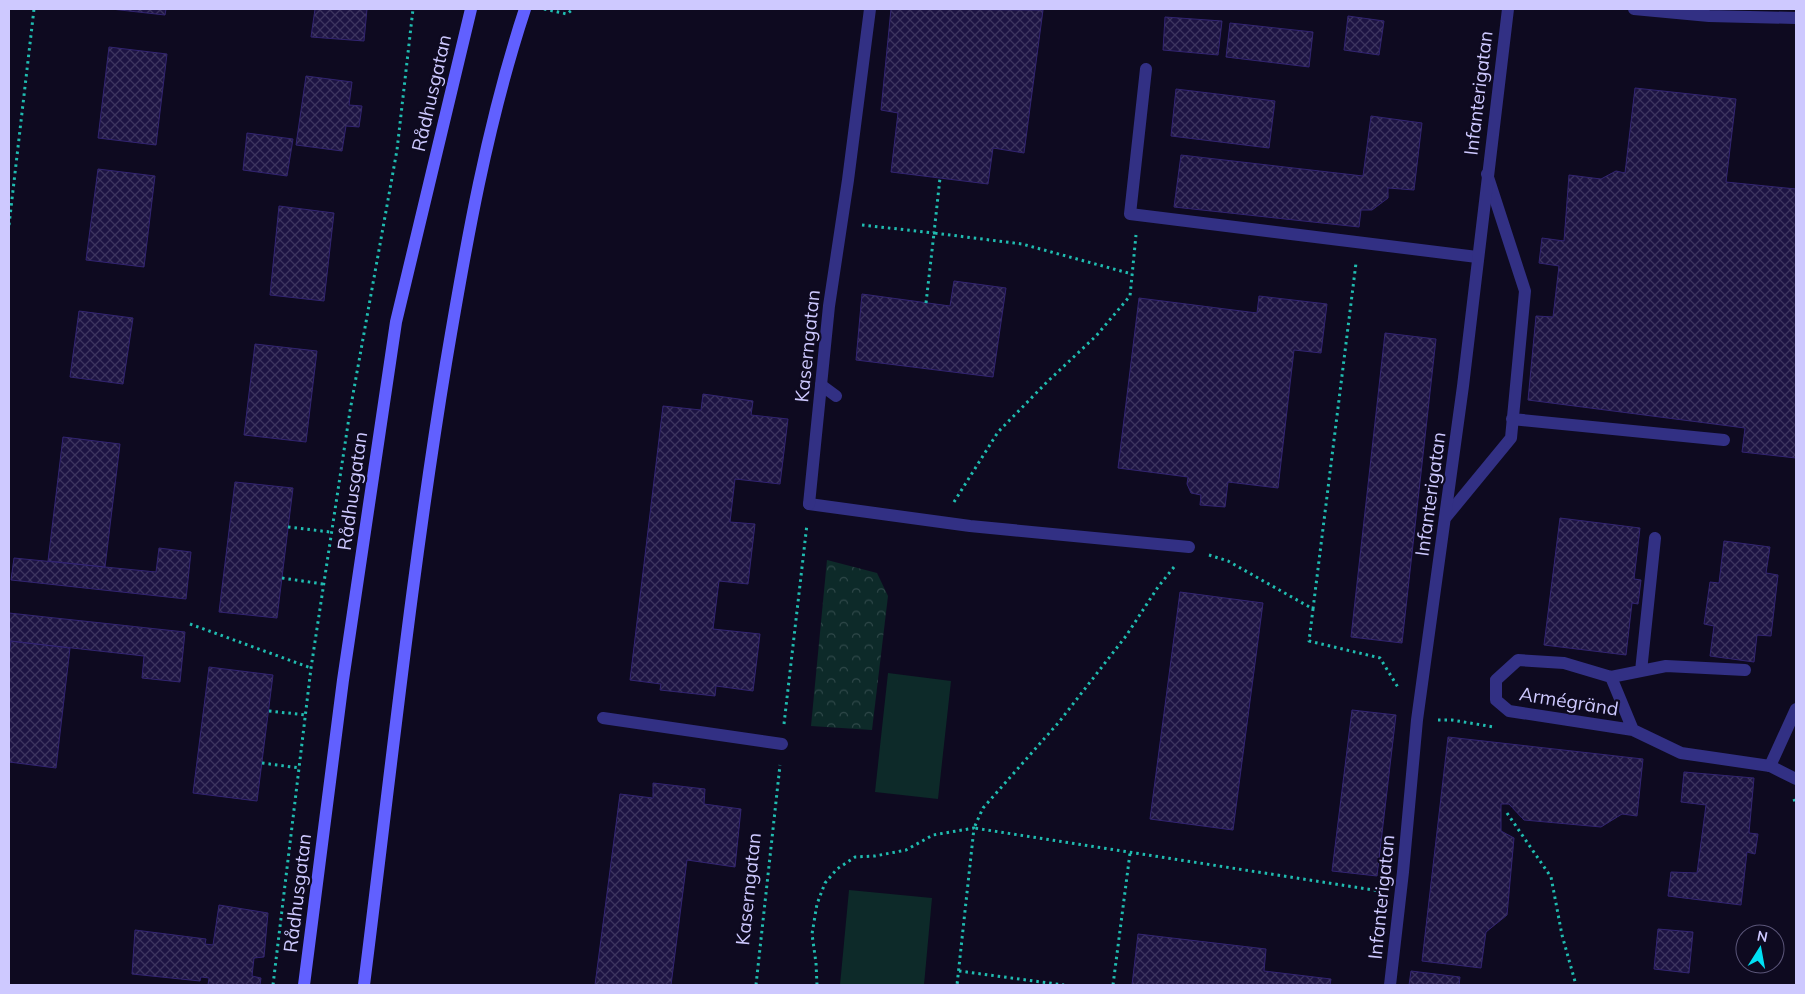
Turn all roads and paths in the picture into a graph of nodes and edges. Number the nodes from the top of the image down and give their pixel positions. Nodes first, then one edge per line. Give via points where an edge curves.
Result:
1 (34, 9) edge
2 (413, 9) edge
3 (471, 9) edge
4 (525, 9) edge
5 (541, 9) edge
6 (573, 9) edge
7 (870, 9) edge
8 (1508, 9) edge
9 (1634, 9) edge
10 (1796, 18) edge
11 (1146, 69) dead end
12 (1487, 174) junction
13 (940, 178) dead end
14 (1137, 216) junction
15 (842, 222) junction
16 (9, 225) edge
17 (934, 233) junction
18 (1359, 243) junction
19 (1477, 257) junction
20 (1132, 274) junction
21 (926, 302) dead end
22 (821, 385) junction
23 (836, 396) dead end
24 (1512, 419) junction
25 (1724, 440) dead end
26 (809, 504) junction
27 (1446, 517) junction
28 (942, 522) junction
29 (288, 527) dead end
30 (330, 532) junction
31 (1655, 538) dead end
32 (1189, 547) junction
33 (282, 578) dead end
34 (323, 584) junction
35 (1313, 609) junction
36 (190, 624) dead end
37 (311, 668) junction
38 (1745, 670) dead end
39 (1641, 671) junction
40 (1611, 677) junction
41 (788, 688) dead end
42 (1796, 709) edge
43 (269, 711) dead end
44 (306, 715) junction
45 (603, 718) dead end
46 (1417, 720) junction
47 (1490, 726) dead end
48 (1634, 730) junction
49 (782, 744) dead end
50 (262, 763) dead end
51 (1770, 766) junction
52 (300, 768) junction
53 (1796, 779) edge
54 (776, 798) dead end
55 (1507, 813) dead end
56 (974, 828) junction
57 (1130, 853) junction
58 (1401, 894) junction
59 (958, 971) junction
60 (273, 985) edge
61 (304, 985) edge
62 (364, 985) edge
63 (756, 985) edge
64 (817, 985) edge
65 (957, 985) edge
66 (1064, 985) edge
67 (1113, 985) edge
68 (1390, 985) edge
69 (1576, 985) edge

1 - 16 path
2 - 30 path via 397,150
3 - 61 main road, Rådhusgatan via 396,322 343,680
4 - 62 main road via 493,122 462,272 435,432
5 - 6 path via 567,14
7 - 15 street, Kaserngatan
8 - 12 street, Infanterigatan
9 - 10 street via 1709,16
11 - 14 street via 1130,214
12 - 19 street, Infanterigatan
12 - 24 street via 1525,290
13 - 17 path
14 - 18 street
14 - 20 path
15 - 17 path
15 - 22 street, Kaserngatan
17 - 20 path via 1022,244
17 - 21 path
18 - 19 street
18 - 35 path
19 - 27 street, Infanterigatan
20 - 28 path via 1130,296 1096,336 998,432
22 - 23 street
22 - 26 street, Kaserngatan
24 - 25 street
24 - 27 street via 1510,438
26 - 28 street
26 - 41 path
27 - 46 street, Infanterigatan
28 - 32 street
29 - 30 path
30 - 34 path
31 - 39 street
32 - 35 path via 1228,561
32 - 56 path via 1060,722 982,808
33 - 34 path
34 - 37 path
35 - 46 path via 1309,641 1380,658
36 - 37 path
37 - 44 path
38 - 39 street via 1666,666
39 - 40 street
40 - 48 street, Armégränd
40 - 48 street, Armégränd via 1564,663 1518,660 1496,680 1496,700 1509,711
42 - 51 street
43 - 44 path
44 - 52 path
45 - 49 street
46 - 47 path via 1452,720
46 - 58 street, Infanterigatan
48 - 51 street, Armégränd via 1681,753
50 - 52 path
51 - 53 street, Armégränd
52 - 60 path
54 - 63 path, Kaserngatan
55 - 69 path via 1551,877
56 - 57 path
56 - 59 path
56 - 64 path via 933,835 906,850 855,857 837,868 825,883 817,904 812,934
57 - 58 path
57 - 67 path
58 - 68 street, Infanterigatan
59 - 65 path
59 - 66 path

